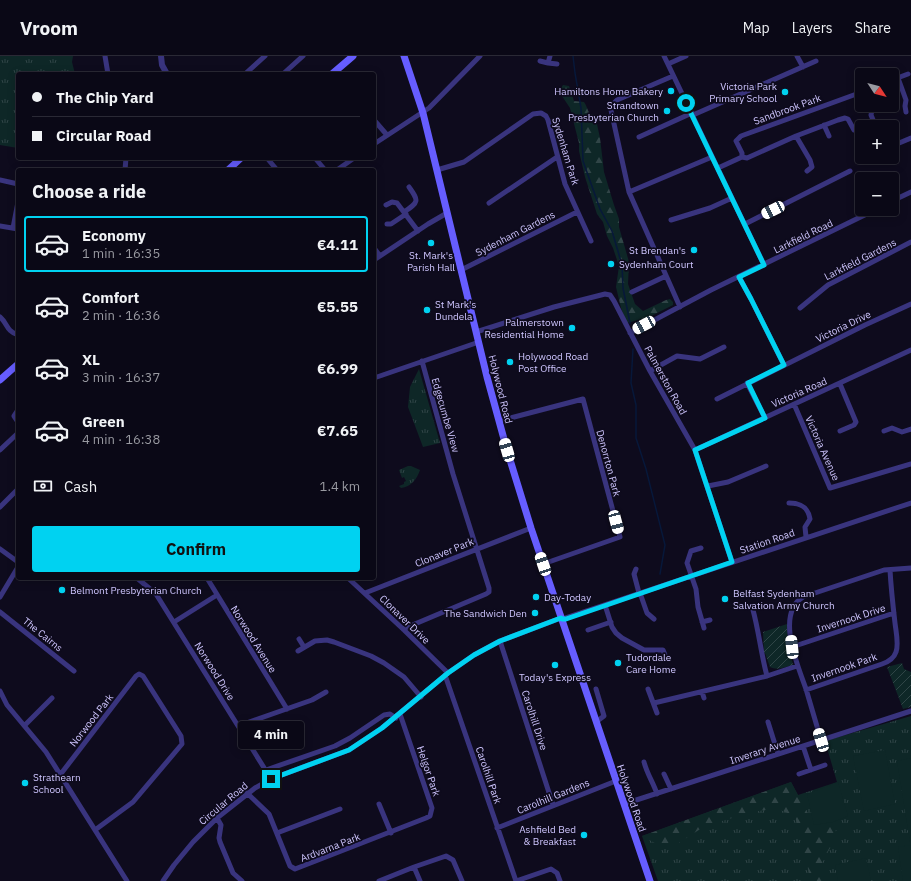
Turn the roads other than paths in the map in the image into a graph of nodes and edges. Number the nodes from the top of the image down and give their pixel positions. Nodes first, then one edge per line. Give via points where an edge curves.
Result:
1 (105, 56) edge
2 (161, 56) edge
3 (265, 56) edge
4 (303, 56) edge
5 (353, 56) edge
6 (404, 56) edge
7 (480, 56) edge
8 (550, 56) edge
9 (664, 56) edge
10 (686, 56) edge
11 (798, 56) edge
12 (540, 61) dead end
13 (816, 61) dead end
14 (548, 63) junction
15 (557, 64) dead end
16 (668, 64) junction
17 (803, 67) junction
18 (108, 72) edge
19 (164, 72) edge
20 (247, 72) edge
21 (285, 72) edge
22 (335, 72) edge
23 (908, 74) dead end
24 (674, 76) junction
25 (899, 78) edge
26 (899, 81) edge
27 (855, 95) edge
28 (906, 112) dead end
29 (423, 113) junction
30 (692, 114) junction
31 (376, 122) edge
32 (824, 125) junction
33 (854, 130) dead end
34 (387, 136) junction
35 (796, 136) junction
36 (829, 136) dead end
37 (639, 137) dead end
38 (911, 138) edge
39 (376, 143) edge
40 (899, 143) edge
41 (557, 157) junction
42 (742, 157) junction
43 (712, 158) junction
44 (239, 160) edge
45 (268, 160) edge
46 (317, 160) edge
47 (352, 160) edge
48 (230, 168) edge
49 (275, 168) edge
50 (323, 168) edge
51 (342, 168) edge
52 (718, 168) junction
53 (437, 170) junction
54 (807, 171) dead end
55 (850, 171) dead end
56 (0, 180) edge
57 (16, 184) edge
58 (409, 187) dead end
59 (629, 192) junction
60 (911, 192) edge
61 (732, 198) junction
62 (899, 198) edge
63 (489, 202) dead end
64 (386, 205) dead end
65 (577, 212) junction
66 (405, 213) junction
67 (447, 213) junction
68 (862, 216) edge
69 (671, 220) dead end
70 (386, 224) dead end
71 (745, 224) junction
72 (0, 226) edge
73 (15, 229) edge
74 (418, 231) junction
75 (591, 241) dead end
76 (911, 242) edge
77 (376, 251) edge
78 (380, 256) junction
79 (376, 259) edge
80 (764, 265) junction
81 (461, 270) junction
82 (666, 276) junction
83 (739, 277) junction
84 (632, 292) dead end
85 (911, 304) edge
86 (680, 306) junction
87 (800, 308) dead end
88 (0, 317) edge
89 (476, 332) junction
90 (630, 333) junction
91 (16, 334) edge
92 (479, 342) junction
93 (724, 347) dead end
94 (911, 350) edge
95 (422, 361) junction
96 (784, 365) junction
97 (16, 366) edge
98 (650, 370) junction
99 (376, 377) edge
100 (0, 380) edge
101 (748, 383) junction
102 (840, 384) junction
103 (717, 399) dead end
104 (794, 404) junction
105 (765, 418) junction
106 (499, 421) junction
107 (911, 429) edge
108 (840, 431) dead end
109 (884, 431) dead end
110 (16, 435) edge
111 (0, 450) edge
112 (695, 450) junction
113 (911, 464) edge
114 (766, 466) dead end
115 (708, 486) junction
116 (16, 491) edge
117 (789, 503) dead end
118 (911, 503) edge
119 (0, 507) edge
120 (531, 528) junction
121 (806, 537) junction
122 (476, 548) junction
123 (701, 548) dead end
124 (0, 549) edge
125 (16, 561) edge
126 (732, 562) junction
127 (543, 564) junction
128 (911, 568) edge
129 (636, 569) dead end
130 (16, 570) edge
131 (890, 570) junction
132 (691, 575) junction
133 (139, 580) edge
134 (207, 580) edge
135 (350, 580) edge
136 (640, 593) junction
137 (365, 594) junction
138 (217, 595) junction
139 (0, 596) edge
140 (605, 605) junction
141 (753, 610) dead end
142 (0, 612) edge
143 (894, 614) junction
144 (562, 618) junction
145 (654, 619) dead end
146 (710, 620) dead end
147 (174, 622) junction
148 (611, 622) junction
149 (702, 622) junction
150 (704, 628) dead end
151 (403, 629) junction
152 (588, 630) dead end
153 (299, 639) dead end
154 (500, 641) junction
155 (304, 647) junction
156 (792, 647) junction
157 (298, 651) dead end
158 (665, 656) dead end
159 (797, 666) junction
160 (74, 671) dead end
161 (447, 674) junction
162 (767, 676) junction
163 (596, 689) dead end
164 (648, 689) dead end
165 (806, 690) junction
166 (0, 691) edge
167 (326, 692) dead end
168 (702, 692) junction
169 (421, 697) junction
170 (52, 698) dead end
171 (704, 698) dead end
172 (654, 703) junction
173 (287, 709) junction
174 (911, 711) edge
175 (658, 713) dead end
176 (398, 716) junction
177 (596, 722) junction
178 (768, 722) dead end
179 (25, 725) junction
180 (238, 726) junction
181 (821, 740) junction
182 (803, 746) junction
183 (778, 754) junction
184 (644, 762) dead end
185 (825, 765) dead end
186 (266, 770) junction
187 (811, 770) junction
188 (664, 774) dead end
189 (799, 774) dead end
190 (60, 775) junction
191 (271, 779) junction
192 (616, 781) junction
193 (671, 789) junction
194 (247, 793) junction
195 (657, 794) junction
196 (379, 804) dead end
197 (624, 804) junction
198 (553, 805) junction
199 (340, 809) dead end
200 (217, 818) junction
201 (497, 828) junction
202 (95, 830) junction
203 (277, 833) junction
204 (391, 833) junction
205 (414, 867) junction
206 (127, 881) edge
207 (163, 881) edge
208 (242, 881) edge
209 (379, 881) edge
210 (420, 881) edge
211 (462, 881) edge
212 (516, 881) edge
213 (560, 881) edge
214 (650, 881) edge

1 - 18 street
2 - 19 street
3 - 20 street
4 - 21 street
5 - 22 main road
6 - 29 main road, Holywood Road
7 - 29 street
8 - 14 street
9 - 16 street
10 - 16 street
11 - 17 street
12 - 14 street
13 - 17 street
14 - 15 street
16 - 24 street
17 - 30 street
23 - 25 street
24 - 30 street
24 - 59 street via 617,100 612,107 611,113
26 - 28 street via 906,100
27 - 42 street, Sandbrook Park via 741,136 736,141
29 - 34 street
29 - 53 main road, Holywood Road
30 - 37 street
30 - 43 street
31 - 34 street
32 - 33 street via 845,118 850,121
32 - 35 street
32 - 36 street
34 - 39 street
35 - 42 street via 747,158
35 - 54 street via 810,160 812,167
38 - 40 street
41 - 53 street, Sydenham Park via 548,120 537,112 464,162
41 - 63 street
41 - 65 street, Sydenham Park
42 - 52 street
43 - 52 street
43 - 59 street
44 - 48 main road
45 - 49 street
46 - 50 street
47 - 51 street
52 - 61 street
53 - 67 main road, Holywood Road
55 - 71 street
56 - 57 street
58 - 66 street via 417,202
59 - 82 street
60 - 62 street
61 - 69 street
61 - 71 street
64 - 66 street via 394,201
65 - 75 street, Sydenham Park
65 - 81 street, Sydenham Gardens
66 - 70 street via 392,224
66 - 74 street
67 - 74 street
67 - 81 main road, Holywood Road
68 - 80 street, Larkfield Road
71 - 80 street
72 - 73 street
74 - 78 street
76 - 87 street, Larkfield Gardens via 828,285
77 - 78 street
78 - 79 street
80 - 83 street, Larkfield Road
81 - 89 main road, Holywood Road
82 - 84 street
82 - 86 street
83 - 86 street, Larkfield Road
83 - 96 street
85 - 96 street, Victoria Drive
86 - 90 street, Larkfield Road
88 - 91 street via 8,330
89 - 90 street, Palmerston Road via 605,294 610,295 614,301
89 - 92 main road, Holywood Road
90 - 98 street, Palmerston Road
92 - 95 street
92 - 106 main road, Holywood Road
93 - 98 street via 700,359 678,356
94 - 102 street, Victoria Road
95 - 99 street
95 - 122 street, Edgecumbe View
96 - 101 street, Victoria Drive
97 - 100 main road
98 - 112 street, Palmerston Road
101 - 103 street, Victoria Drive
101 - 105 street
102 - 104 street, Victoria Road
102 - 108 street via 856,422
104 - 105 street, Victoria Road
104 - 113 street, Victoria Avenue via 830,488
105 - 112 street, Victoria Road
106 - 120 main road, Holywood Road
106 - 127 street, Denorrton Park via 583,399 620,537
107 - 109 street via 902,432 892,428
110 - 111 street
112 - 115 street, Palmerston Road
114 - 115 street via 728,482
115 - 126 street, Palmerston Road
116 - 119 street
117 - 121 street via 796,500 809,513 810,519 804,530
118 - 121 street, Station Road
120 - 122 street, Clonaver Park
120 - 127 main road, Holywood Road
121 - 126 street, Station Road
122 - 137 street, Clonaver Park
122 - 151 street, Edgecumbe View via 489,592
123 - 132 street via 691,551 687,563
124 - 125 street
126 - 132 street, Station Road
127 - 144 main road, Holywood Road
128 - 131 street
129 - 136 street via 634,574
130 - 139 street
131 - 143 street, Invernook Park
131 - 156 street via 799,600 792,608 790,620
132 - 136 street, Station Road
132 - 149 street
133 - 147 street, Norwood Drive via 156,594
134 - 138 street, Norwood Avenue
135 - 137 street, Clonaver Drive
136 - 140 street, Station Road
136 - 145 street via 647,613
137 - 151 street, Clonaver Drive
138 - 147 street
138 - 173 street, Norwood Avenue
140 - 144 street, Station Road
140 - 148 street
141 - 162 street
142 - 160 street, The Cairns
143 - 156 street, Invernook Drive
143 - 165 street, Invernook Park via 897,647 891,659
144 - 154 street, Circular Road
144 - 177 main road, Holywood Road
146 - 149 street
147 - 180 street, Norwood Drive
148 - 152 street
148 - 158 street via 616,633 630,643 644,650 663,650
149 - 150 street
151 - 161 street, Clonaver Drive
153 - 155 street
154 - 161 street, Circular Road
154 - 198 street, Carolhill Drive
155 - 157 street
155 - 169 street via 327,640 371,656 404,677
156 - 159 street
159 - 162 street
159 - 165 street
161 - 169 street, Circular Road
161 - 201 street, Carolhill Park
162 - 168 street
163 - 177 street via 604,716
164 - 172 street
165 - 181 street
166 - 179 street
167 - 173 street
168 - 171 street
168 - 172 street
169 - 176 street, Circular Road
170 - 179 street
172 - 175 street
173 - 180 street
174 - 181 street, Inverary Avenue
176 - 186 street via 384,714 335,746
176 - 191 street, Circular Road via 349,750
176 - 204 street, Helgor Park via 432,808 430,816
177 - 192 main road, Holywood Road
178 - 183 street
179 - 190 street
180 - 186 street, Norwood Drive
181 - 182 street, Inverary Avenue
182 - 183 street, Inverary Avenue
182 - 187 street
183 - 193 street, Inverary Avenue
184 - 195 street
185 - 187 street
186 - 191 street, Norwood Drive
187 - 189 street
188 - 193 street
190 - 202 street
190 - 202 street, Norwood Park via 136,676 140,674 144,677 180,736 182,744 133,802
191 - 194 street, Circular Road
192 - 197 main road, Holywood Road
192 - 198 street, Carolhill Gardens
193 - 195 street, Inverary Avenue
194 - 200 street, Circular Road
194 - 203 street, Ardvarna Park via 269,814
195 - 197 street, Inverary Avenue
196 - 204 street
197 - 214 main road, Holywood Road
198 - 201 street, Carolhill Gardens
199 - 203 street
200 - 207 street, Circular Road via 174,864
200 - 208 street via 221,825 220,842 233,873
201 - 212 street, Carolhill Park
202 - 206 street
203 - 204 street, Ardvarna Park via 290,866 295,869
205 - 209 street
205 - 210 street
205 - 211 street via 443,856 449,857 455,862
212 - 213 street via 551,869 556,871

